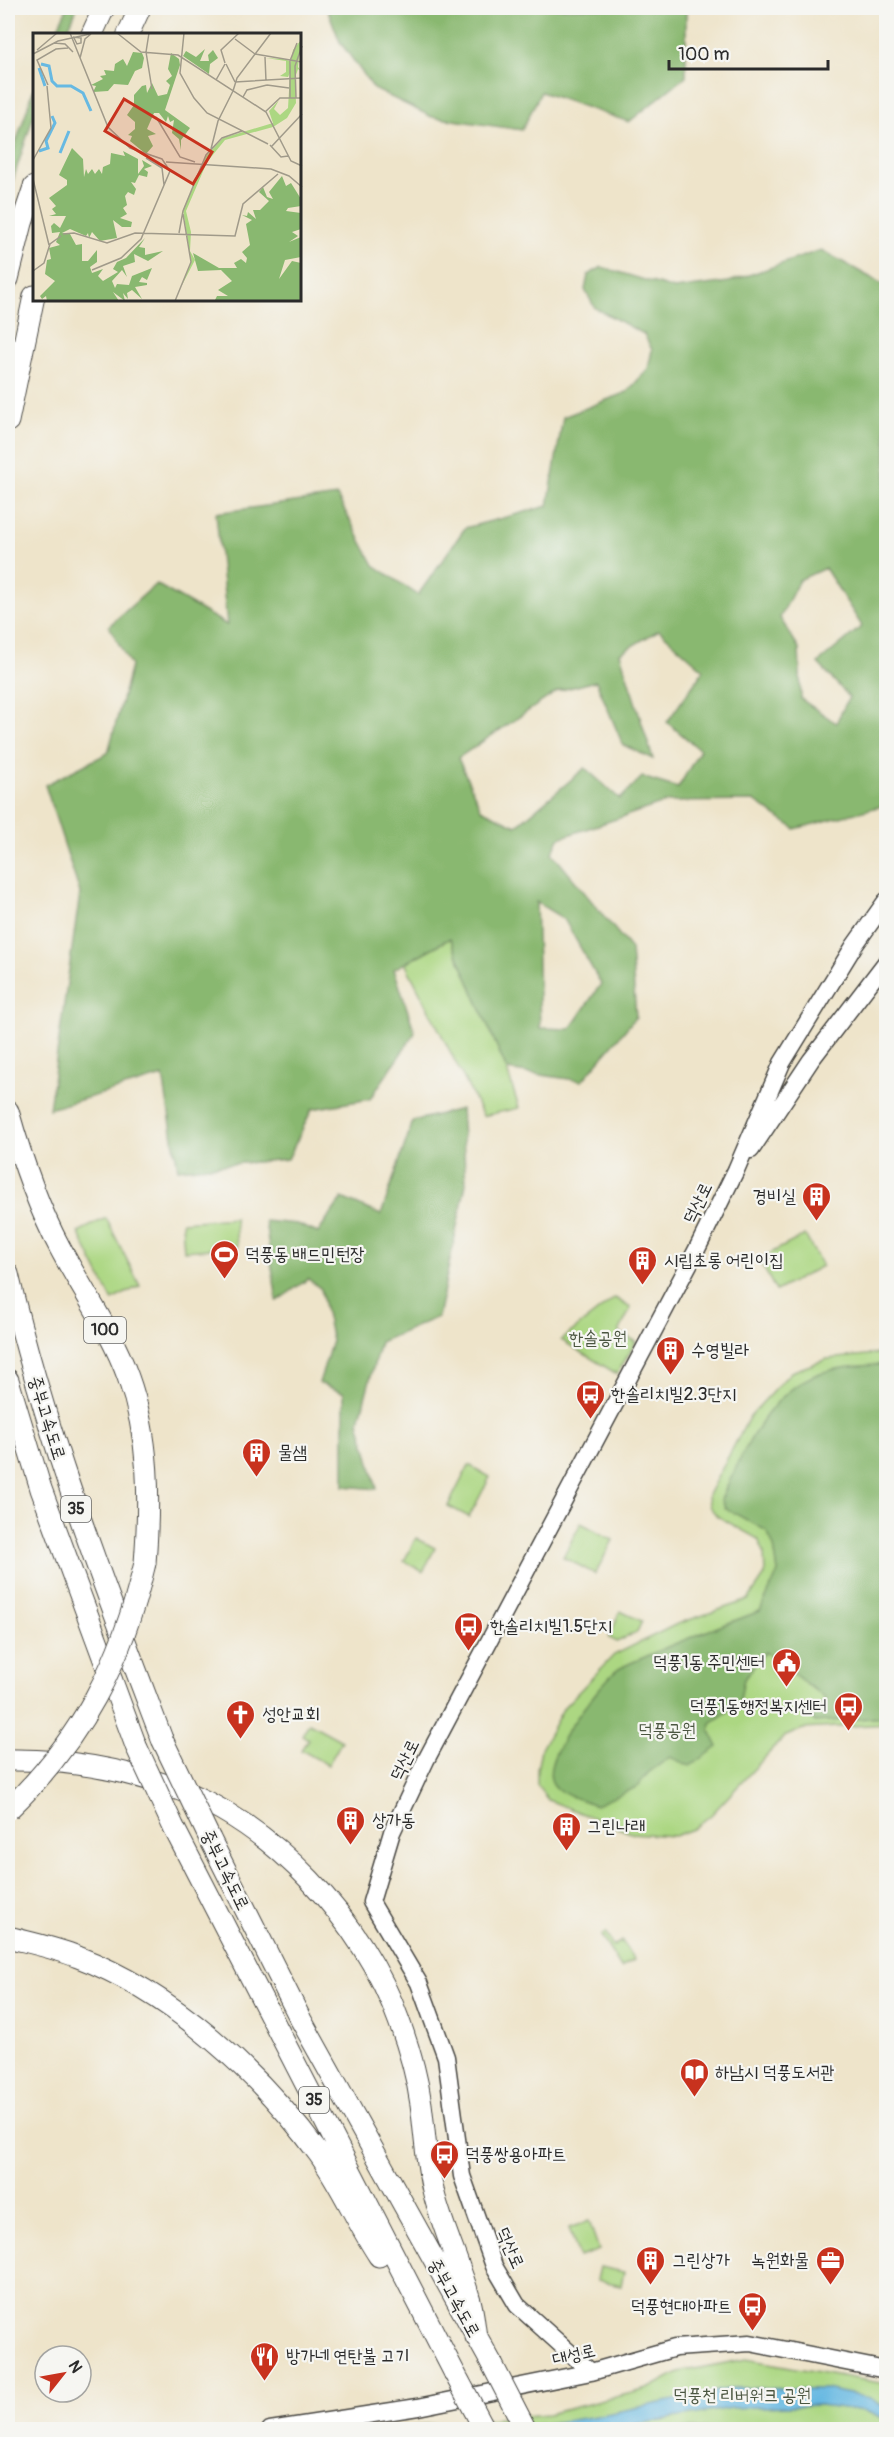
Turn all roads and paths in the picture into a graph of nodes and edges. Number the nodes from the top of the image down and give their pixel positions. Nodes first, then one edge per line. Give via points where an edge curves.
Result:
1 (104, 8) edge
2 (140, 8) edge
3 (92, 33) edge
4 (128, 33) edge
5 (33, 190) edge
6 (8, 279) edge
7 (33, 301) edge
8 (8, 421) edge
9 (886, 901) edge
10 (886, 962) edge
11 (8, 1111) edge
12 (736, 1170) junction
13 (8, 1274) edge
14 (8, 1380) edge
15 (8, 1760) edge
16 (8, 1810) edge
17 (8, 1937) edge
18 (424, 2314) junction
19 (476, 2337) junction
20 (886, 2370) edge
21 (591, 2372) junction
22 (270, 2430) edge
23 (485, 2430) edge
24 (526, 2430) edge

1 - 3 highway
2 - 4 highway
5 - 6 highway
7 - 8 highway
9 - 12 main road, 덕산로 via 782,1063
10 - 12 main road, 덕산로 via 811,1060 773,1122
11 - 16 highway, 100, bridge via 35,1194 58,1245 128,1376 147,1453 149,1505 145,1563 134,1612 113,1665 69,1742
12 - 21 main road, 덕산로 via 426,1760 392,1832 371,1902 419,1983 446,2057 462,2176 494,2266 517,2305
13 - 19 highway, 중부고속도로 / 35, bridge via 24,1344 58,1456 162,1739 301,2020
14 - 18 highway, 중부고속도로 / 35, bridge via 41,1489 136,1746 174,1828
15 - 19 highway via 80,1763 173,1787 210,1804 273,1846 336,1910 376,1970 399,2019 417,2082 434,2193 470,2299
17 - 18 highway via 78,1957 137,1986 196,2027 242,2066 320,2155 377,2254
18 - 23 highway, 중부고속도로 / 35, bridge
19 - 24 highway, 중부고속도로 / 35, bridge
20 - 21 main road, 대성로 via 750,2343 675,2348
21 - 22 main road, 대성로 via 418,2407

